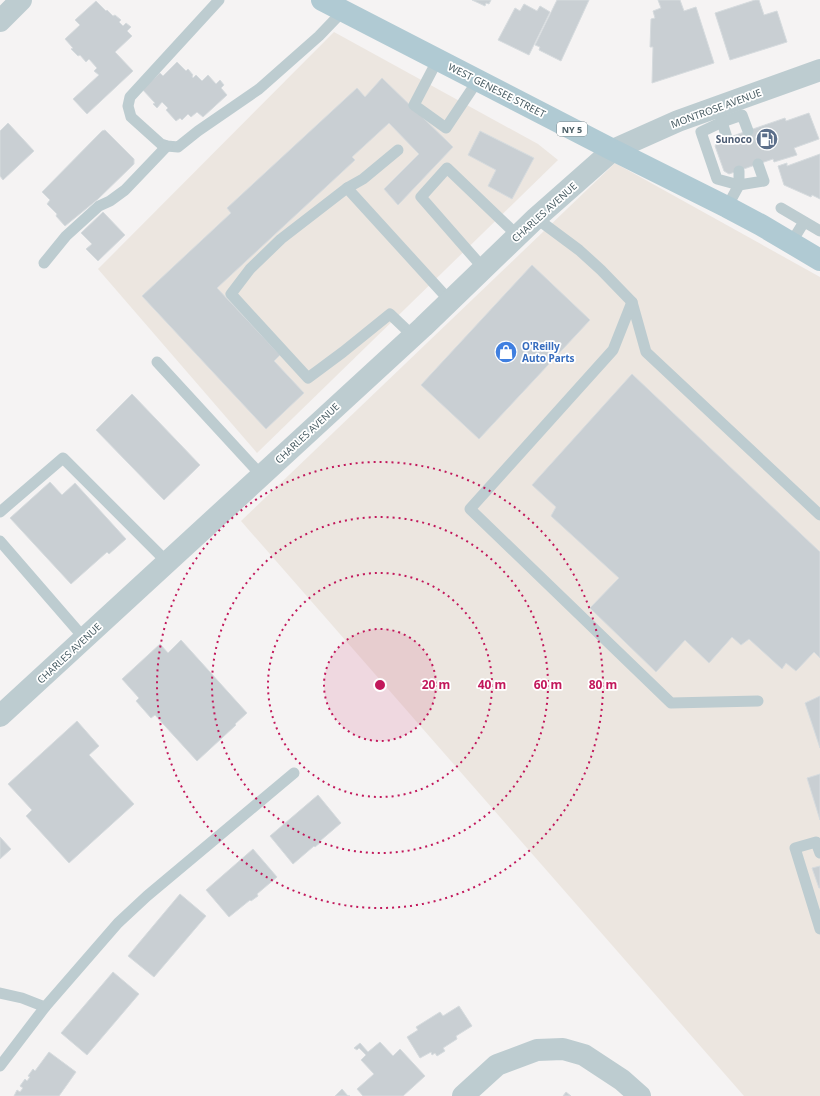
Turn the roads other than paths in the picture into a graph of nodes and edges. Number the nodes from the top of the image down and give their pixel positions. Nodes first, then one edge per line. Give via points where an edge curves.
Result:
1 (21, 0) edge
2 (219, 0) edge
3 (322, 0) edge
4 (343, 11) junction
5 (0, 20) edge
6 (438, 59) junction
7 (820, 71) edge
8 (478, 80) junction
9 (719, 115) junction
10 (748, 131) dead end
11 (727, 138) dead end
12 (167, 146) junction
13 (398, 150) dead end
14 (613, 150) junction
15 (758, 164) dead end
16 (739, 170) dead end
17 (739, 185) junction
18 (347, 188) junction
19 (728, 207) junction
20 (782, 208) dead end
21 (536, 218) junction
22 (804, 222) junction
23 (820, 231) edge
24 (518, 236) junction
25 (792, 243) junction
26 (820, 260) edge
27 (44, 263) dead end
28 (484, 269) junction
29 (450, 301) junction
30 (632, 302) junction
31 (413, 336) junction
32 (157, 362) dead end
33 (261, 476) junction
34 (0, 512) edge
35 (820, 515) edge
36 (0, 541) edge
37 (167, 562) junction
38 (84, 638) junction
39 (758, 701) dead end
40 (0, 716) edge
41 (294, 773) dead end
42 (820, 853) edge
43 (820, 929) edge
44 (0, 993) edge
45 (44, 1007) junction
46 (0, 1066) edge
47 (463, 1096) edge
48 (640, 1096) edge

1 - 5 street
2 - 12 lane via 130,97 128,106 131,117
3 - 4 main road, WEST GENESEE STREET / NY 5
4 - 6 main road, WEST GENESEE STREET / NY 5
4 - 12 lane via 319,36 258,89 178,147
6 - 8 main road, WEST GENESEE STREET / NY 5
6 - 8 lane via 414,105 446,128
7 - 9 street, MONTROSE AVENUE
8 - 14 main road, WEST GENESEE STREET / NY 5
9 - 10 lane via 742,115
9 - 11 lane
9 - 14 street, MONTROSE AVENUE via 678,122
9 - 17 lane via 701,132 717,179
12 - 27 lane via 125,190 99,206 66,236
13 - 18 lane via 363,179
14 - 19 main road, WEST GENESEE STREET / NY 5
14 - 21 street, CHARLES AVENUE
15 - 17 lane via 764,180
16 - 17 lane
17 - 19 lane
18 - 29 lane
18 - 31 lane via 281,239 250,269 231,294 308,378 390,314
19 - 25 main road, WEST GENESEE STREET / NY 5
20 - 22 lane
21 - 24 street, CHARLES AVENUE
21 - 30 lane via 579,250
22 - 23 lane
22 - 25 lane
24 - 28 street, CHARLES AVENUE
24 - 28 lane via 447,168 421,197
25 - 26 main road, WEST GENESEE STREET / NY 5
28 - 29 street, CHARLES AVENUE
29 - 31 street, CHARLES AVENUE
30 - 35 lane via 646,352
30 - 39 lane via 613,350 470,509 671,703
31 - 33 street, CHARLES AVENUE
32 - 33 lane
33 - 37 street, CHARLES AVENUE
34 - 37 lane via 63,458
36 - 38 lane
37 - 38 street, CHARLES AVENUE
38 - 40 street, CHARLES AVENUE
41 - 45 lane via 147,896 118,924
42 - 43 lane via 816,842 795,848
44 - 45 lane
45 - 46 lane
47 - 48 street via 497,1064 537,1050 563,1049 584,1055 622,1080

